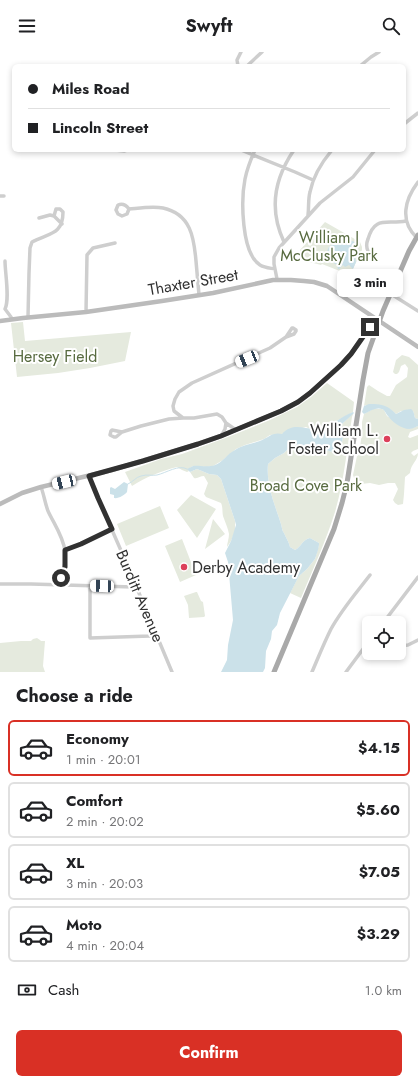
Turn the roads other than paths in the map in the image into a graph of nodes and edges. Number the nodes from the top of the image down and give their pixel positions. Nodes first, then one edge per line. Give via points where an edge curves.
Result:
1 (241, 52) edge
2 (262, 52) edge
3 (379, 52) edge
4 (238, 64) edge
5 (249, 64) edge
6 (362, 64) edge
7 (418, 114) edge
8 (406, 123) edge
9 (246, 152) edge
10 (254, 152) edge
11 (293, 152) edge
12 (331, 152) edge
13 (373, 152) edge
14 (253, 155) junction
15 (283, 168) junction
16 (313, 180) junction
17 (418, 182) edge
18 (129, 209) dead end
19 (308, 215) junction
20 (54, 216) junction
21 (39, 218) dead end
22 (406, 221) junction
23 (62, 224) junction
24 (417, 237) edge
25 (284, 242) junction
26 (115, 243) dead end
27 (368, 251) dead end
28 (5, 261) dead end
29 (275, 269) junction
30 (277, 279) junction
31 (391, 294) junction
32 (199, 295) junction
33 (418, 311) edge
34 (86, 312) junction
35 (28, 317) junction
36 (12, 320) junction
37 (0, 321) edge
38 (379, 321) junction
39 (286, 337) dead end
40 (418, 347) edge
41 (174, 410) junction
42 (183, 418) junction
43 (169, 419) junction
44 (226, 422) junction
45 (236, 430) junction
46 (122, 432) dead end
47 (221, 436) junction
48 (89, 476) junction
49 (41, 487) junction
50 (0, 504) edge
51 (112, 529) junction
52 (65, 550) junction
53 (370, 575) dead end
54 (418, 577) edge
55 (0, 584) edge
56 (61, 585) junction
57 (90, 586) junction
58 (136, 586) junction
59 (388, 616) edge
60 (156, 634) junction
61 (418, 640) edge
62 (406, 645) edge
63 (362, 652) edge
64 (172, 672) edge
65 (274, 672) edge
66 (312, 672) edge
67 (346, 672) edge

1 - 4 street
2 - 5 street
3 - 6 street
7 - 8 street
9 - 14 street
10 - 14 street
11 - 15 street
12 - 16 street
13 - 19 street via 353,177
14 - 15 street
14 - 29 street via 246,172 243,190 245,230 251,252 257,262 264,267
15 - 16 street
15 - 25 street via 278,185 276,210 277,225
16 - 19 street via 309,193
17 - 22 street via 408,197
18 - 32 street via 168,209 188,224 195,246
19 - 25 street
20 - 21 street
20 - 23 street
20 - 23 street via 56,209 60,209 63,212
22 - 24 street via 410,231
22 - 27 street via 375,225 366,245
23 - 35 street via 54,234 32,242 28,273
24 - 31 main road
25 - 29 street via 276,253
26 - 34 street via 93,248 87,255
28 - 36 street via 8,297 5,308
29 - 30 street
30 - 32 street, Thaxter Street
30 - 38 street, Thaxter Street via 323,284
31 - 33 street
31 - 38 main road
32 - 34 street, Thaxter Street
34 - 35 street, Thaxter Street
35 - 36 street, Thaxter Street
36 - 37 street, Thaxter Street
38 - 40 street, Thaxter Street
38 - 45 street via 370,327 344,362 304,398
38 - 65 main road via 366,365 342,503 334,529
39 - 41 street via 264,351 192,383 177,395
41 - 42 street
41 - 43 street via 174,416
42 - 43 street
42 - 44 street via 217,414
43 - 46 street
44 - 45 street
44 - 47 street
45 - 47 street
47 - 48 street
48 - 49 street
48 - 51 street, Burditt Avenue
49 - 50 street
49 - 52 street via 48,511
51 - 52 street
51 - 58 street, Burditt Avenue
52 - 56 street
53 - 66 street via 332,628
54 - 59 street
55 - 56 street
56 - 57 street
57 - 58 street
57 - 60 street via 90,638
58 - 60 street, Burditt Avenue
60 - 64 street, Burditt Avenue
61 - 62 street
63 - 67 street

